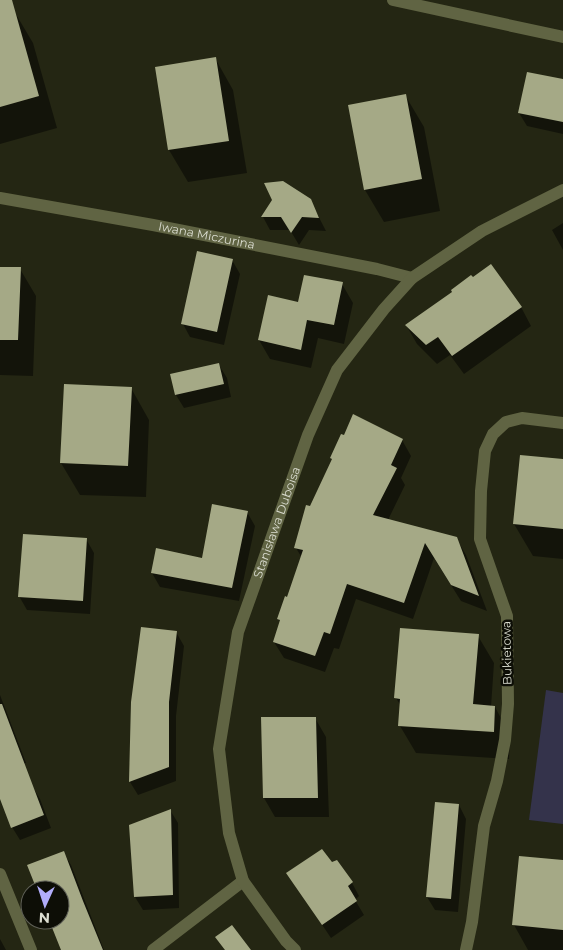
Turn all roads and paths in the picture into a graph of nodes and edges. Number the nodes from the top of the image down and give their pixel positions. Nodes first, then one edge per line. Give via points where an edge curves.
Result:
1 (393, 0) edge
2 (563, 37) edge
3 (563, 190) edge
4 (0, 198) edge
5 (412, 278) junction
6 (563, 422) edge
7 (0, 874) edge
8 (242, 881) junction
9 (31, 950) edge
10 (153, 950) edge
11 (295, 950) edge
12 (466, 950) edge

1 - 2 street
3 - 5 street, Stanisława Duboisa via 482,231
4 - 5 street, Iwana Miczurina via 180,230
5 - 8 street, Stanisława Duboisa via 338,370 308,435 238,632 220,749 229,833
6 - 12 street, Bukietowa via 522,418 506,422 493,434 485,452 480,538 506,616 508,704 497,782 484,826
7 - 9 street
8 - 10 street
8 - 11 street, Stanisława Duboisa

